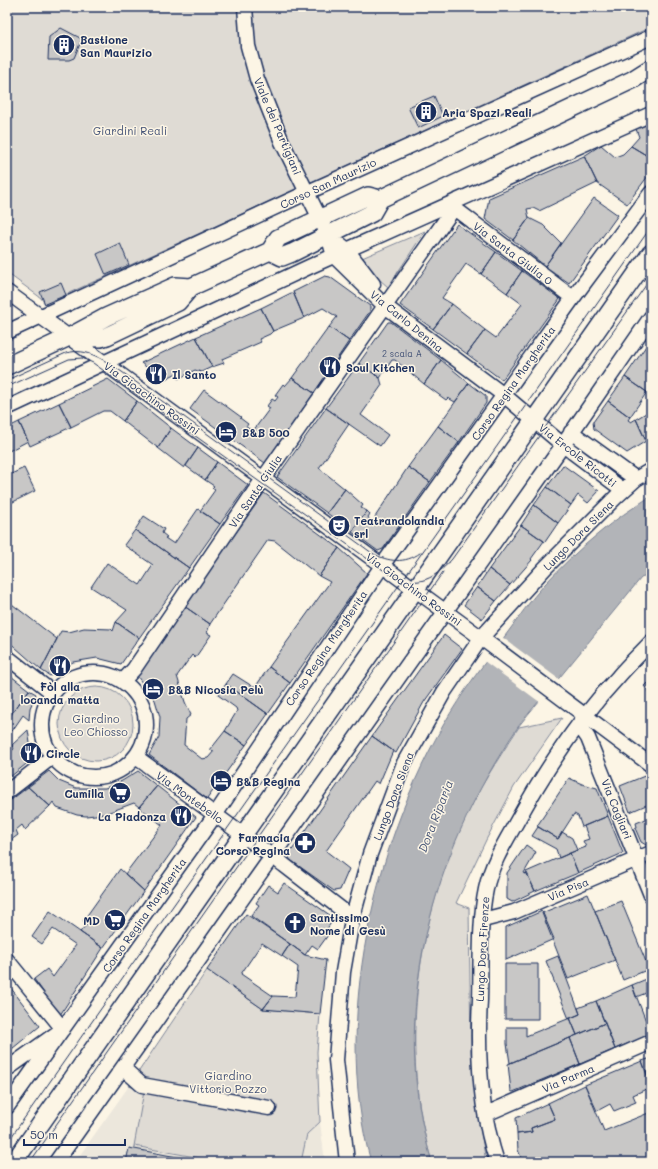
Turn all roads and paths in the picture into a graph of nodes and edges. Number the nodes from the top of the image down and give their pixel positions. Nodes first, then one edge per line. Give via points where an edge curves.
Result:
1 (244, 8) edge
2 (651, 37) edge
3 (651, 68) edge
4 (651, 76) edge
5 (632, 80) junction
6 (651, 114) edge
7 (306, 193) junction
8 (651, 193) edge
9 (380, 199) junction
10 (455, 205) junction
11 (319, 218) junction
12 (328, 235) junction
13 (347, 250) junction
14 (270, 251) junction
15 (651, 253) edge
16 (334, 256) junction
17 (7, 292) edge
18 (573, 298) junction
19 (387, 303) junction
20 (41, 317) junction
21 (651, 317) edge
22 (7, 332) edge
23 (70, 337) junction
24 (102, 363) junction
25 (7, 366) edge
26 (505, 396) junction
27 (7, 408) edge
28 (534, 420) junction
29 (571, 432) junction
30 (563, 445) junction
31 (651, 470) edge
32 (636, 478) junction
33 (263, 479) junction
34 (624, 490) junction
35 (382, 565) junction
36 (416, 590) junction
37 (444, 611) junction
38 (486, 642) junction
39 (651, 642) edge
40 (7, 657) edge
41 (123, 682) junction
42 (53, 693) junction
43 (582, 721) junction
44 (52, 757) junction
45 (136, 757) junction
46 (651, 766) edge
47 (7, 792) edge
48 (215, 816) junction
49 (244, 836) junction
50 (651, 853) edge
51 (272, 856) junction
52 (637, 859) junction
53 (651, 895) edge
54 (352, 920) junction
55 (482, 920) junction
56 (7, 960) edge
57 (63, 1029) junction
58 (651, 1042) edge
59 (123, 1068) junction
60 (7, 1069) edge
61 (7, 1107) edge
62 (269, 1108) dead end
63 (486, 1114) junction
64 (14, 1162) edge
65 (56, 1162) edge
66 (347, 1162) edge
67 (497, 1162) edge

1 - 7 street, Viale dei Partigiani via 248,46 257,79
2 - 7 street, Corso San Maurizio
3 - 5 main road
4 - 5 main road
5 - 9 main road
6 - 10 street
7 - 11 street, Viale dei Partigiani
7 - 20 street, Corso San Maurizio
8 - 18 street, Corso Regina Margherita
9 - 11 main road via 368,196
9 - 12 main road via 372,213
10 - 13 street
10 - 18 street, Via Santa Giulia 0
10 - 19 street, Via Santa Giulia
11 - 12 street, Viale dei Partigiani
11 - 14 main road via 278,238
12 - 13 street, Via Carlo Denina
12 - 14 main road via 282,257
12 - 16 street, Via Carlo Denina
13 - 16 street
13 - 19 street, Via Carlo Denina
14 - 23 main road via 191,287 174,286 100,320
15 - 28 main road
16 - 19 street, Via Carlo Denina
16 - 24 street
17 - 20 street, Via Gioachino Rossini
18 - 26 street, Corso Regina Margherita
19 - 26 street, Via Carlo Denina
19 - 33 street, Via Santa Giulia
20 - 22 street, Corso San Maurizio
20 - 23 street, Via Gioachino Rossini
21 - 29 street
23 - 24 street, Via Gioachino Rossini
23 - 25 main road
24 - 27 street
24 - 33 street, Via Gioachino Rossini
26 - 28 street, Via Carlo Denina
26 - 35 street, Corso Regina Margherita
28 - 30 street, Via Ercole Ricotti
28 - 36 main road
29 - 30 street
29 - 32 street, Via Ercole Ricotti
30 - 34 street, Via Ercole Ricotti
30 - 37 street
31 - 32 street, Lungo Dora Siena
32 - 34 street, Lungo Dora Siena
33 - 35 street, Via Gioachino Rossini
33 - 41 street, Via Santa Giulia
34 - 38 street, Lungo Dora Siena via 544,568
35 - 36 street, Via Gioachino Rossini
35 - 48 street, Corso Regina Margherita
36 - 37 street, Via Gioachino Rossini
36 - 49 main road
37 - 38 street, Via Gioachino Rossini
37 - 51 street
38 - 43 street, Via Gioachino Rossini via 574,708
38 - 54 street, Lungo Dora Siena via 444,692 404,762 370,854
39 - 43 street, Lungo Dora Firenze
40 - 42 street
41 - 42 street via 98,673 84,674 70,679
41 - 45 street via 140,699 146,717 143,745
42 - 44 street via 44,710 42,723 43,736
43 - 46 street
43 - 52 street, Via Cagliari
43 - 55 street, Lungo Dora Firenze via 532,794 498,856 486,890
44 - 45 street via 66,769 80,776 96,778 111,775 125,768
44 - 47 street
45 - 48 street, Via Montebello
48 - 49 street, Via Montebello
48 - 57 street, Corso Regina Margherita
49 - 51 street, Via Montebello
49 - 64 main road
50 - 52 street, Via Pisa
51 - 54 street, Via Montebello
51 - 59 street
52 - 53 street, Via Cagliari
52 - 55 street, Via Pisa via 514,912
54 - 66 street, Lungo Dora Siena via 343,972 336,1060
55 - 63 street, Lungo Dora Firenze via 478,1029
56 - 57 street
57 - 60 street
57 - 61 street, Corso Regina Margherita
58 - 63 street, Via Parma
59 - 62 street via 142,1085
59 - 65 street
63 - 67 street, Lungo Dora Firenze

